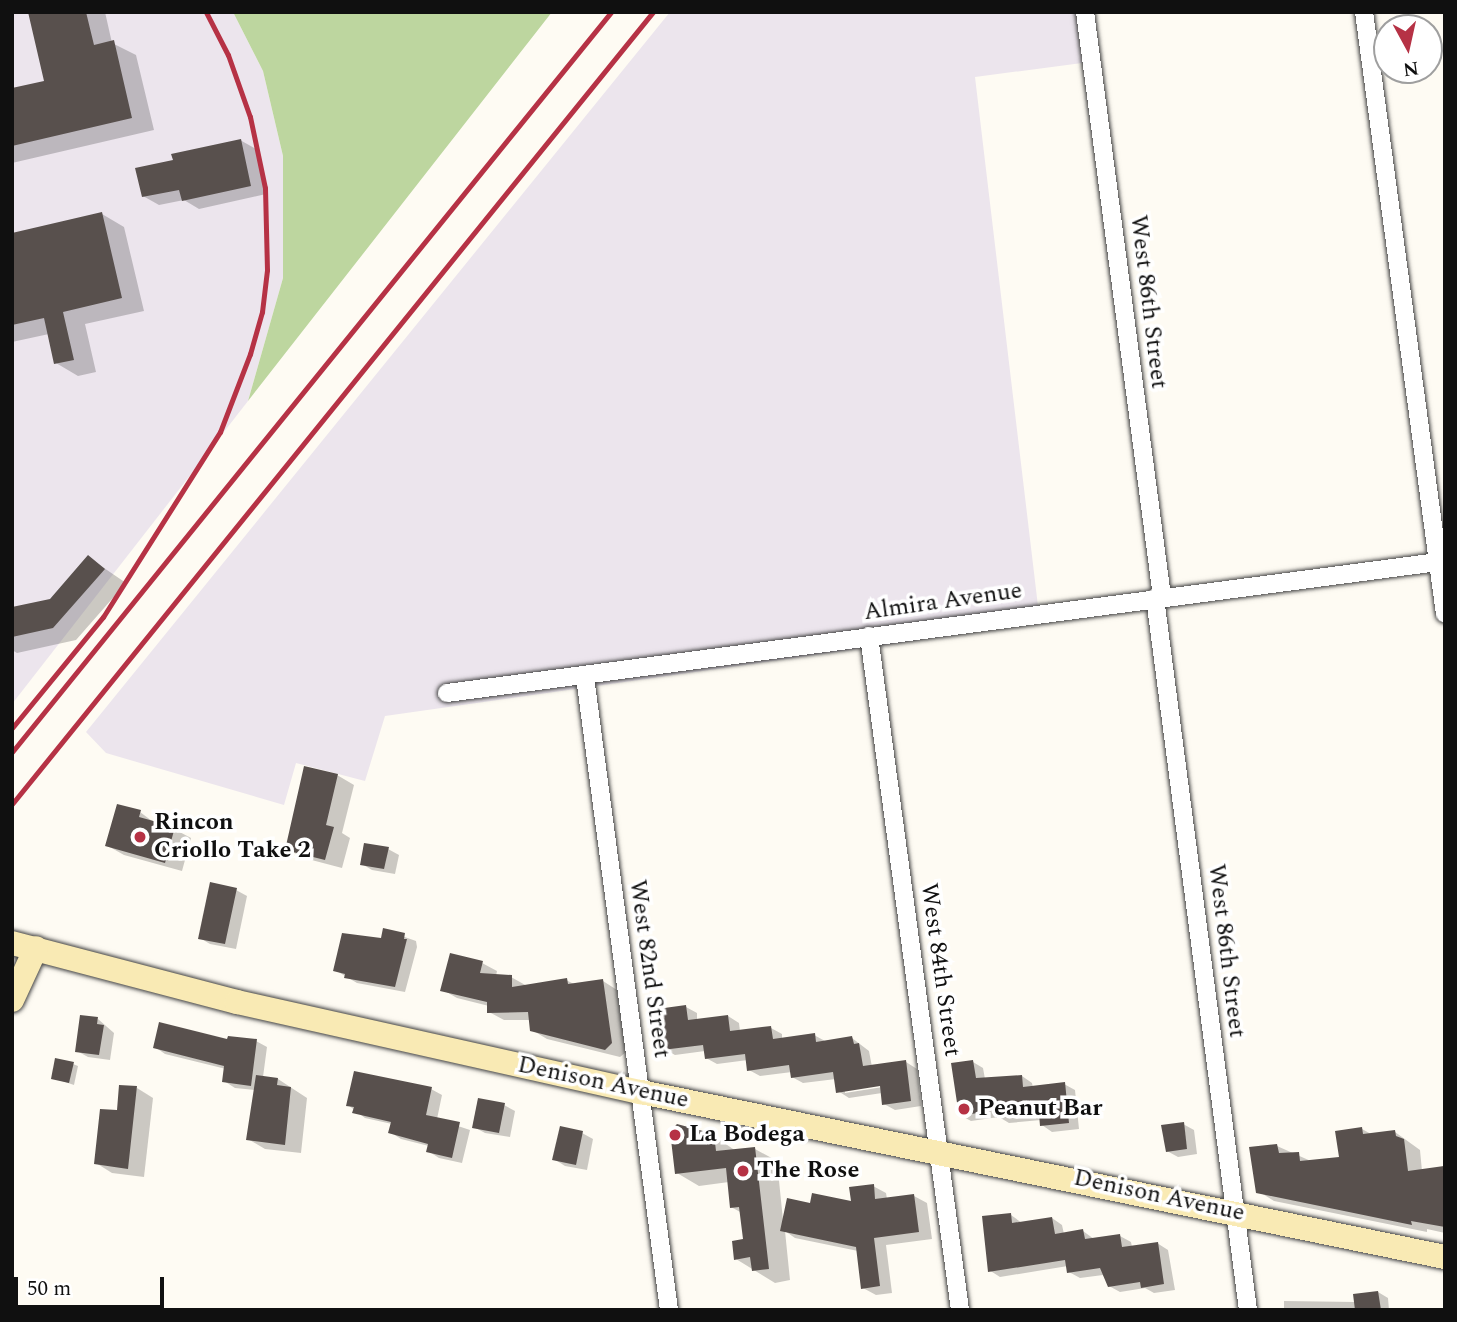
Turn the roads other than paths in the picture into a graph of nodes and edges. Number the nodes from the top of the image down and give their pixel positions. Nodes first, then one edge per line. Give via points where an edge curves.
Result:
1 (1085, 12) edge
2 (1364, 12) edge
3 (1441, 562) edge
4 (1159, 598) junction
5 (1445, 614) edge
6 (870, 636) junction
7 (585, 677) junction
8 (447, 693) dead end
9 (24, 946) edge
10 (12, 1000) edge
11 (641, 1092) junction
12 (940, 1151) junction
13 (1235, 1212) junction
14 (1445, 1257) edge
15 (667, 1310) edge
16 (960, 1310) edge
17 (1248, 1310) edge

1 - 4 street, West 86th Street
2 - 3 street
3 - 4 street, Almira Avenue
3 - 5 street
4 - 6 street, Almira Avenue
4 - 13 street, West 86th Street
6 - 7 street, Almira Avenue
6 - 12 street, West 84th Street
7 - 8 street, Almira Avenue
7 - 11 street, West 82nd Street
9 - 10 main road
9 - 11 main road, Denison Avenue via 237,1002
11 - 12 main road, Denison Avenue
11 - 15 street, West 82nd Street
12 - 13 main road, Denison Avenue
12 - 16 street, West 84th Street
13 - 14 main road, Denison Avenue
13 - 17 street, West 86th Street

